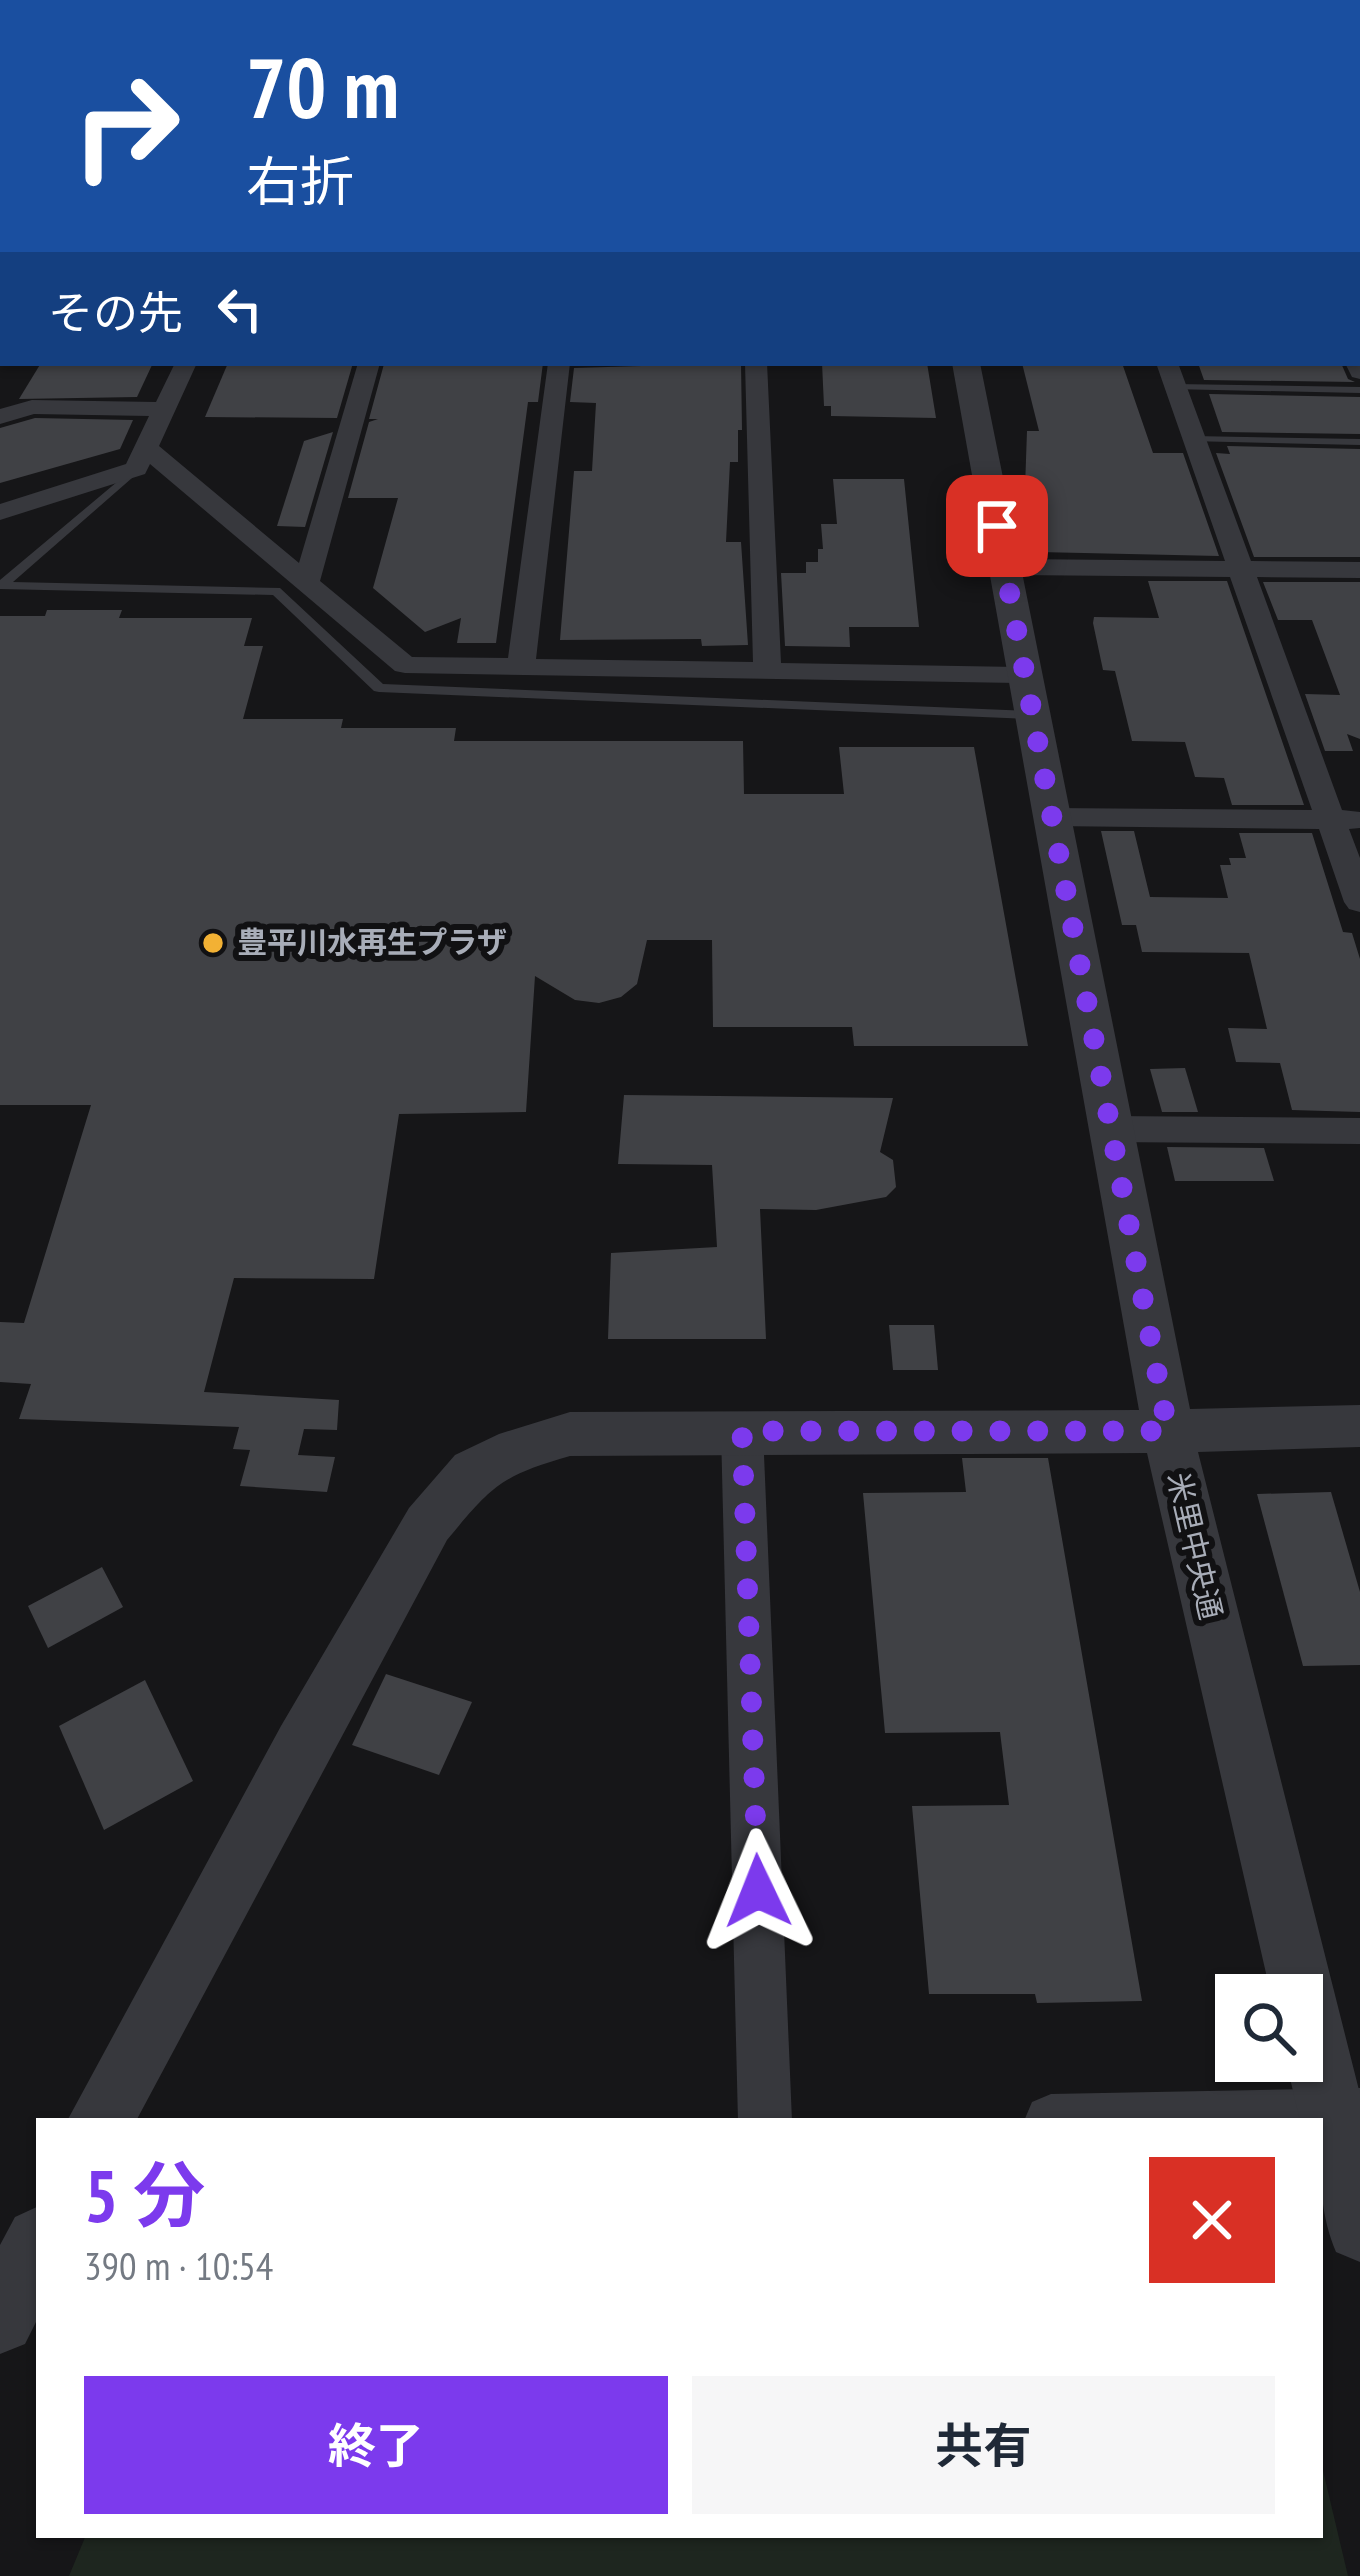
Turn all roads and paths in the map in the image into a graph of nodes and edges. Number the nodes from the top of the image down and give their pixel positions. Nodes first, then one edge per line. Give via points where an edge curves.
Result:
1 (185, 366) edge
2 (368, 366) edge
3 (559, 366) edge
4 (756, 366) edge
5 (967, 366) edge
6 (1171, 375) edge
7 (1360, 390) edge
8 (164, 409) junction
9 (0, 417) edge
10 (1193, 439) junction
11 (1360, 442) edge
12 (141, 458) junction
13 (0, 512) edge
14 (1005, 568) junction
15 (1240, 570) junction
16 (1360, 570) edge
17 (307, 581) junction
18 (1, 585) edge
19 (521, 666) junction
20 (766, 669) junction
21 (1027, 695) junction
22 (1051, 817) junction
23 (1346, 820) edge
24 (1360, 902) edge
25 (1108, 1129) junction
26 (1360, 1130) edge
27 (1360, 1426) edge
28 (742, 1431) junction
29 (1168, 1431) junction
30 (1346, 2116) edge
31 (102, 2118) edge
32 (765, 2118) edge
33 (1228, 2118) edge
34 (1360, 2228) edge
35 (36, 2247) edge
36 (0, 2319) edge

1 - 8 street
2 - 17 street
3 - 19 street
4 - 20 street
5 - 14 street, 米里中央通
6 - 7 lane
6 - 10 street
8 - 9 street via 32,407
8 - 12 street
10 - 11 lane
10 - 15 street
12 - 13 street
12 - 17 street
12 - 18 lane
14 - 15 street
14 - 21 street, 米里中央通
15 - 16 street
15 - 23 street
17 - 19 street via 405,665
18 - 21 lane via 276,591 380,688
19 - 20 street
20 - 21 street
21 - 22 street, 米里中央通
22 - 23 street
22 - 25 street, 米里中央通
23 - 24 street
25 - 26 street
25 - 29 street, 米里中央通
27 - 29 street
28 - 29 street
28 - 31 street via 570,1434 473,1471 428,1523
28 - 32 street
29 - 30 street, 米里中央通
30 - 33 street
30 - 34 street, 米里中央通
35 - 36 street

